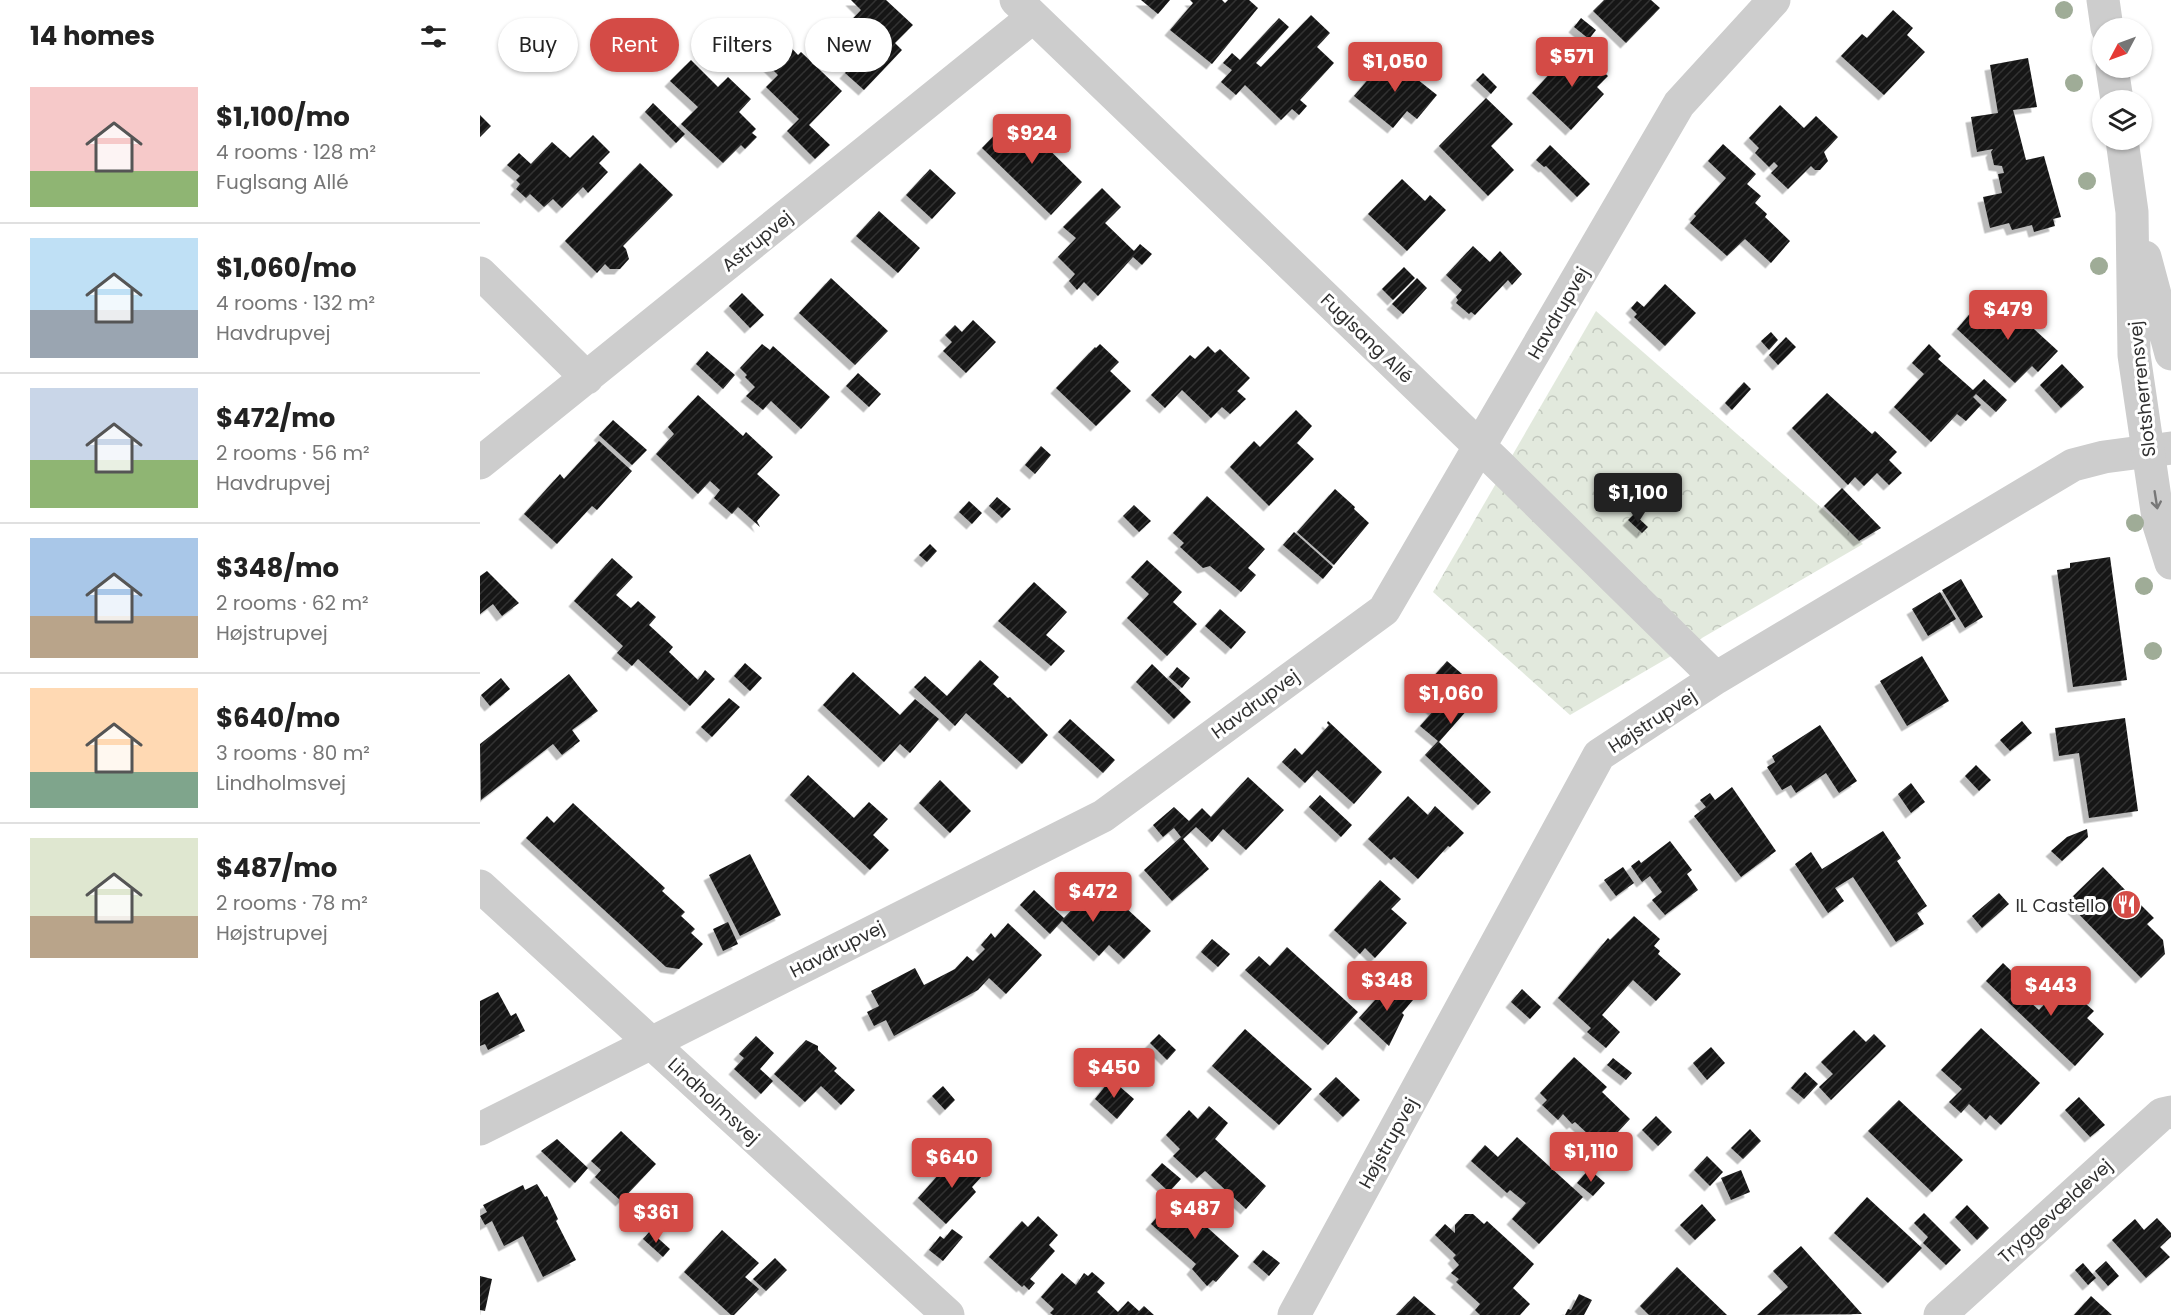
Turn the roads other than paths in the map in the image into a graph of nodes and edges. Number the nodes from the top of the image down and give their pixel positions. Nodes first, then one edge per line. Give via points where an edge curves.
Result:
1 (1774, 0) edge
2 (2103, 0) edge
3 (1024, 9) edge
4 (2106, 18) edge
5 (2123, 150) edge
6 (480, 273) edge
7 (2155, 309) edge
8 (2171, 354) edge
9 (587, 378) junction
10 (1480, 448) junction
11 (2159, 449) edge
12 (480, 463) edge
13 (2171, 563) edge
14 (1716, 678) junction
15 (480, 886) edge
16 (650, 1042) junction
17 (2171, 1112) edge
18 (480, 1129) edge
19 (948, 1315) edge
20 (1294, 1315) edge
21 (1940, 1315) edge

1 - 10 street, Havdrupvej via 1679,104
2 - 4 street
3 - 9 street, Astrupvej
3 - 10 street, Fuglsang Allé
5 - 7 street, Slotsherrensvej via 2132,212
6 - 9 street
7 - 8 street, Slotsherrensvej
7 - 11 street, Slotsherrensvej via 2134,355
9 - 12 street, Astrupvej
10 - 14 street, Fuglsang Allé
10 - 16 street, Havdrupvej via 1384,610 1103,816
11 -> 13 street, Slotsherrensvej via 2159,525
11 - 14 street, Højstrupvej via 2073,465
14 - 20 street, Højstrupvej via 1599,755
15 - 16 street, Lindholmsvej
16 - 18 street, Havdrupvej
16 - 19 street, Lindholmsvej
17 - 21 street, Tryggevældevej via 2162,1114

